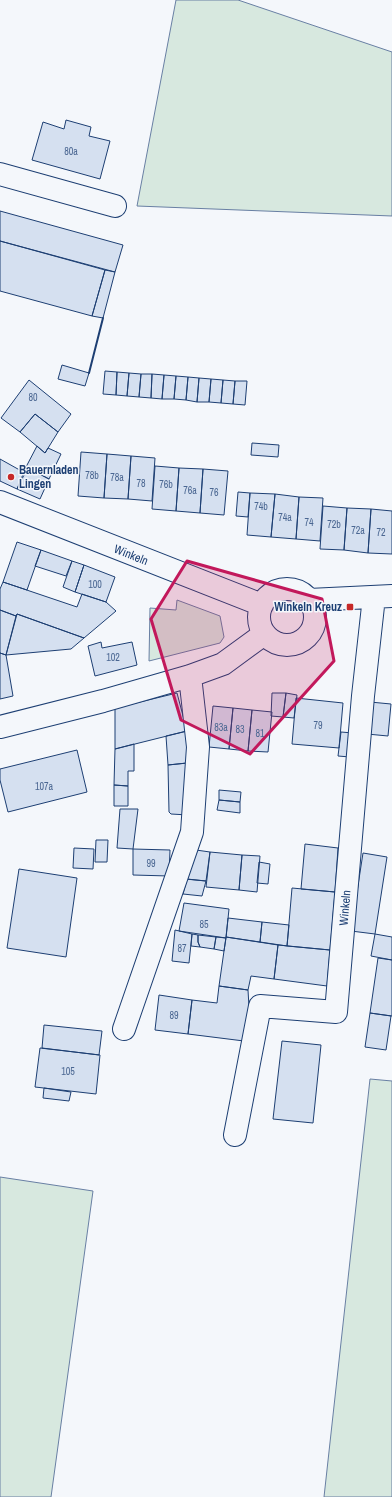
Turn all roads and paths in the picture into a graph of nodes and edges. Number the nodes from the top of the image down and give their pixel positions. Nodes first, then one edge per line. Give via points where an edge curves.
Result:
1 (0, 174) edge
2 (115, 206) dead end
3 (0, 502) edge
4 (383, 596) edge
5 (309, 600) junction
6 (262, 606) junction
7 (264, 634) junction
8 (190, 676) junction
9 (0, 727) edge
10 (124, 1029) dead end
11 (236, 1134) dead end

1 - 2 street
3 - 6 street, Winkeln
4 - 5 street, Winkeln
4 - 11 street, Winkeln via 363,696 336,1012 260,1006
5 - 6 street via 295,590 285,589 269,595
5 - 7 street via 315,620 308,635 296,643 282,644 272,641
6 - 7 street via 258,621
7 - 8 street via 223,664
8 - 9 street
8 - 10 street via 198,747 192,832

